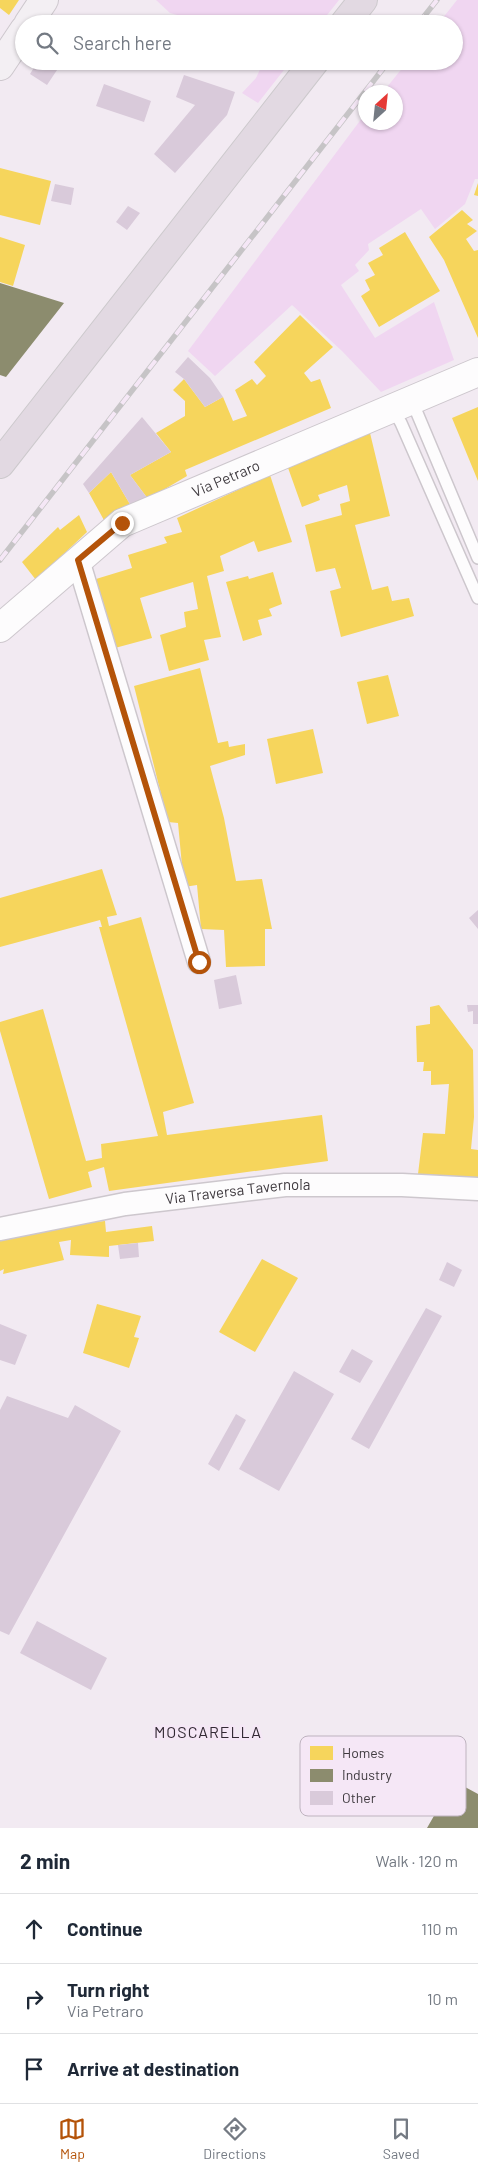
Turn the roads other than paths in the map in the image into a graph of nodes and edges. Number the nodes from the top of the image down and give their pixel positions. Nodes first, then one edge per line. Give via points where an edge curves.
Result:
1 (44, 0) edge
2 (363, 0) edge
3 (34, 15) edge
4 (351, 15) edge
5 (15, 44) edge
6 (0, 66) edge
7 (308, 70) edge
8 (478, 372) edge
9 (402, 405) junction
10 (0, 464) edge
11 (478, 558) edge
12 (78, 560) junction
13 (478, 598) edge
14 (0, 628) edge
15 (199, 962) dead end
16 (478, 1189) edge
17 (0, 1229) edge

1 - 3 main road
2 - 4 highway
5 - 6 main road
7 - 10 highway
8 - 9 street, Via Petraro
9 - 11 lane
9 - 12 street, Via Petraro via 122,523
9 - 13 lane
12 - 14 street, Via Petraro
12 - 15 street
16 - 17 street, Via Traversa Tavernola via 284,1185 125,1204

